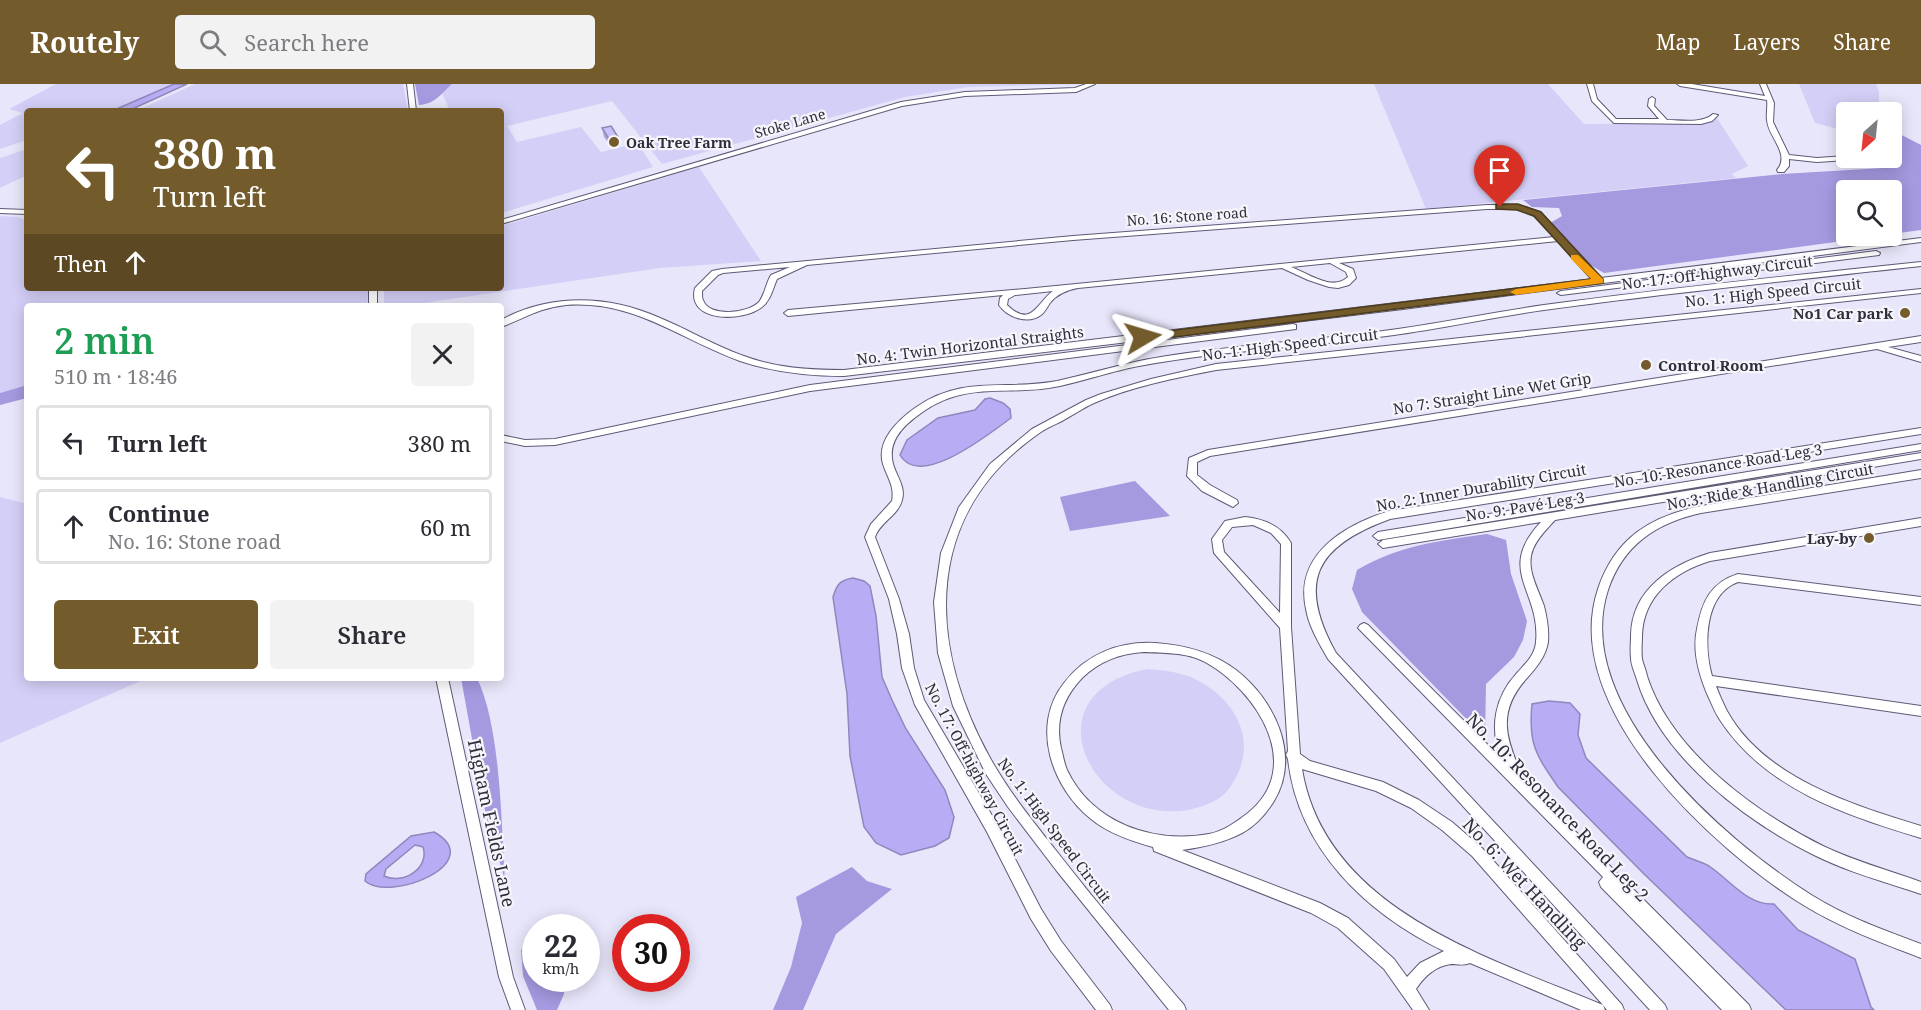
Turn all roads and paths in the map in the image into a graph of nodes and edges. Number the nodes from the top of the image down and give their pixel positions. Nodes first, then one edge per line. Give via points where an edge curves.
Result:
1 (410, 84) edge
2 (1092, 84) edge
3 (1585, 84) edge
4 (1590, 84) edge
5 (1680, 84) edge
6 (1762, 84) edge
7 (1652, 99) dead end
8 (1770, 99) junction
9 (413, 108) edge
10 (1715, 115) dead end
11 (1665, 122) junction
12 (1786, 157) junction
13 (1836, 159) edge
14 (1781, 170) dead end
15 (0, 210) edge
16 (24, 212) edge
17 (504, 221) edge
18 (1558, 239) junction
19 (1921, 240) edge
20 (1921, 247) edge
21 (1328, 262) junction
22 (804, 264) junction
23 (1921, 264) edge
24 (1256, 268) junction
25 (1599, 281) junction
26 (1082, 285) junction
27 (1022, 291) junction
28 (1921, 291) edge
29 (788, 313) dead end
30 (504, 322) edge
31 (1921, 339) edge
32 (1863, 349) junction
33 (1921, 359) edge
34 (1921, 431) edge
35 (504, 439) edge
36 (1921, 447) edge
37 (1921, 456) edge
38 (1921, 474) edge
39 (1233, 503) dead end
40 (1552, 517) junction
41 (1921, 522) edge
42 (1380, 540) joint
43 (1921, 601) edge
44 (1284, 625) junction
45 (1708, 680) junction
46 (443, 681) edge
47 (1921, 711) edge
48 (1276, 730) junction
49 (1294, 757) junction
50 (1523, 789) junction
51 (1921, 832) edge
52 (1137, 838) junction
53 (1921, 888) edge
54 (1921, 951) edge
55 (1476, 959) junction
56 (1408, 988) junction
57 (518, 1010) edge
58 (1106, 1010) edge
59 (1179, 1010) edge
60 (1422, 1010) edge
61 (1598, 1010) edge
62 (1617, 1010) edge
63 (1660, 1010) edge
64 (1732, 1010) edge
65 (1744, 1010) edge

1 - 9 street
2 - 17 street, Stoke Lane via 1076,90 965,94 901,104
3 - 4 street
4 - 11 street via 1594,100 1614,121
5 - 8 street
6 - 8 street
7 - 11 street via 1651,106
8 - 12 street via 1770,122
10 - 11 street via 1701,122
12 - 13 street
12 - 14 street
15 - 16 street
18 - 21 street
18 - 22 street, No. 16: Stone road via 1537,214 1513,206 1073,238
18 - 25 street, No. 16: Stone road
19 - 25 street, No. 4: Twin Horizontal Straights
20 - 35 street, No. 4: Twin Horizontal Straights via 810,388 555,442
21 - 24 street
21 - 24 street via 1347,268 1352,274 1350,281 1341,286 1331,285 1285,268
22 - 22 street, No. 16: Stone road via 774,277 764,301 753,310 719,314 698,300 698,290 715,273
23 - 58 street, No. 17: Off-highway Circuit via 1564,305 1439,327 1173,358 1039,387 970,389 937,398 906,423 885,450 898,497 872,528 870,537 894,599 919,701 1036,914
24 - 26 street
25 - 30 street, No. 4: Twin Horizontal Straights via 844,373 791,370 741,358 644,313 614,304 550,305
26 - 27 street
26 - 27 street via 1054,294 1035,314 1019,315 1005,309 1002,303 1006,297
27 - 29 street
28 - 59 street, No. 1: High Speed Circuit via 1215,367 1130,387 1088,402 1050,422 996,463 962,511 940,579 940,634 955,695 984,760 1019,811 1073,884
31 - 32 street, No 7: Straight Line Wet Grip
32 - 33 street, No 7: Straight Line Wet Grip via 1887,349
32 - 39 street, No 7: Straight Line Wet Grip via 1208,453 1192,460 1192,476
34 - 63 street, No. 2: Inner Durability Circuit via 1389,515 1357,526 1340,537 1326,548 1315,568 1310,604 1318,631 1332,656
36 - 42 street, No. 10: Resonance Road Leg 3
37 - 40 street, No. 9: Pavé Leg 3
38 - 54 street, No.3: Ride & Handling Circuit via 1702,510 1661,521 1637,536 1609,573 1601,593 1597,627 1602,665 1617,707 1647,755 1683,798 1749,858 1811,902
40 - 42 street, No. 9: Pavé Leg 3
40 - 50 street via 1530,538 1524,562 1543,623 1541,650 1508,692 1499,726 1509,763
41 - 53 street via 1687,564 1666,577 1647,598 1638,621 1635,648 1644,683 1660,715 1681,746 1713,780 1762,817 1811,846
43 - 45 street via 1747,578 1731,580 1715,593 1704,622 1701,652
44 - 44 street via 1286,543 1274,530 1256,521 1229,524 1217,539 1219,553
44 - 49 street
45 - 47 street
45 - 51 street via 1725,721 1771,767 1815,794
46 - 57 street, Higham Fields Lane via 506,977
48 - 49 street
48 - 52 street via 1281,761 1274,791 1254,819 1221,839 1180,846
48 - 52 street via 1261,701 1238,677 1209,659 1176,649 1143,646 1112,653 1085,667 1063,691 1052,722 1054,756 1070,790 1099,819
49 - 55 street via 1299,789 1336,859 1372,897 1417,930
49 - 62 street, No. 6: Wet Handling via 1306,765 1379,786 1448,826 1477,852
50 - 64 street, No. 10: Resonance Road Leg 2 via 1362,629
50 - 65 street
52 - 56 street via 1315,908 1343,923 1366,940
55 - 56 street via 1453,955 1421,968
55 - 61 street
56 - 60 street

